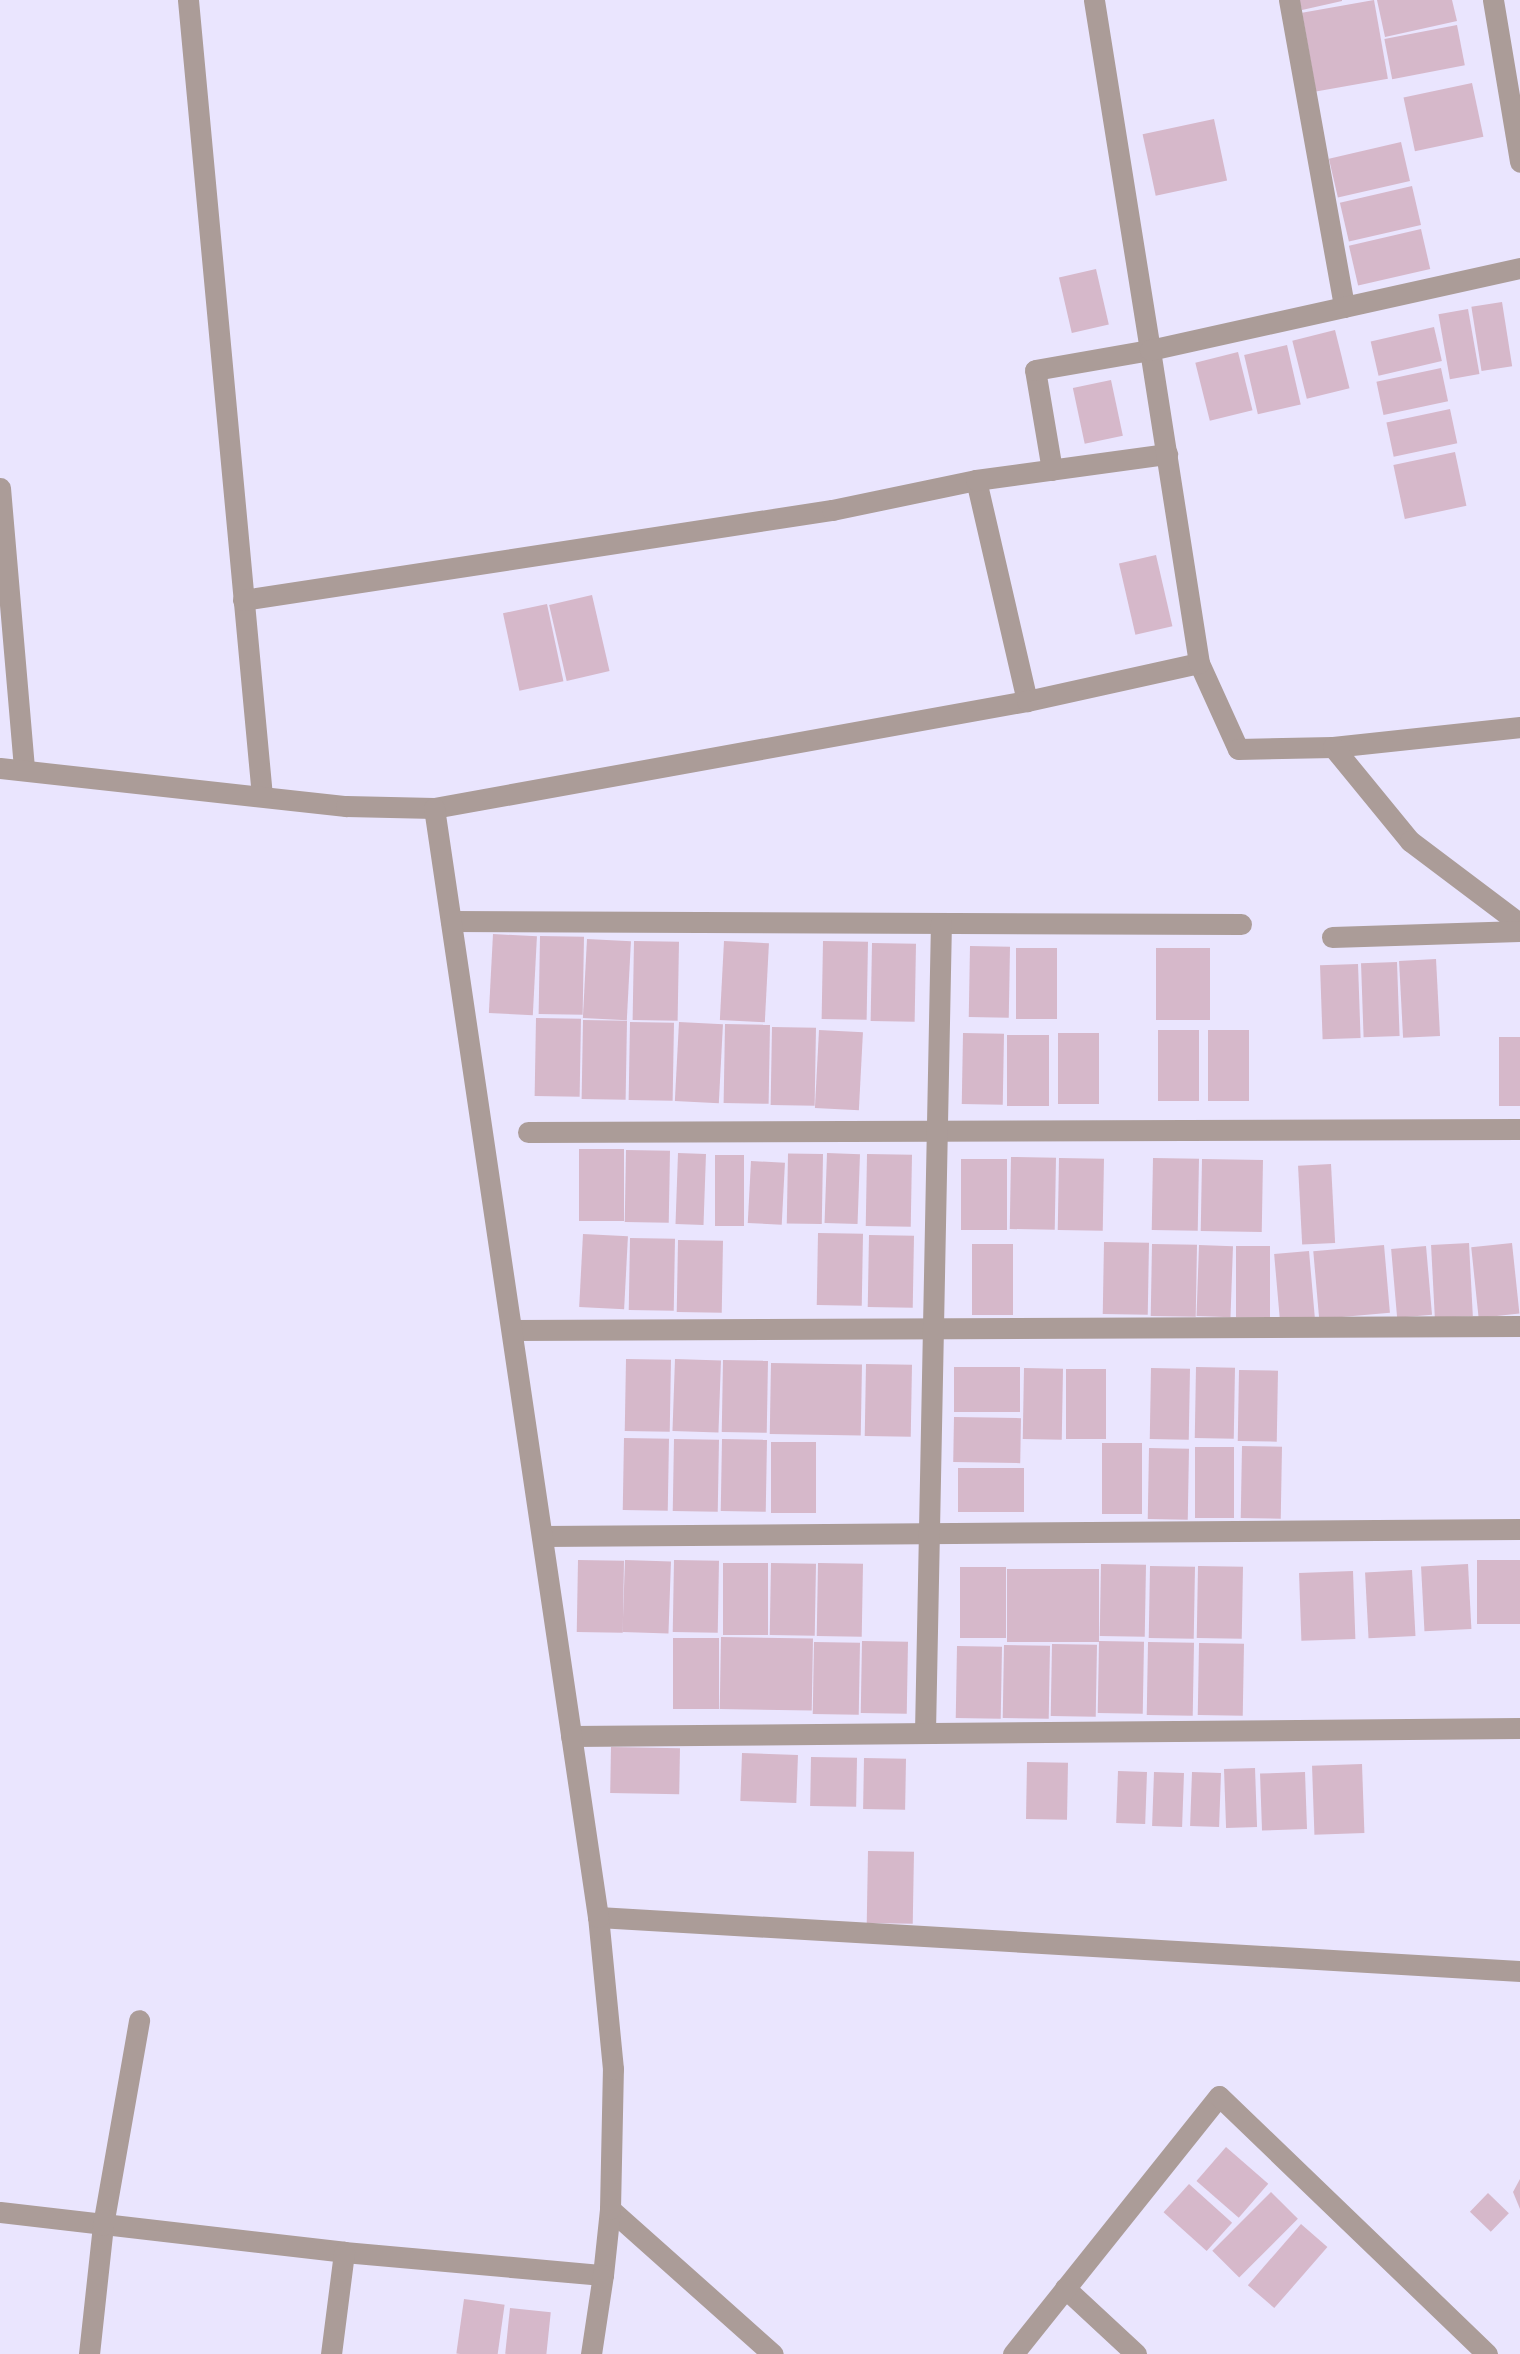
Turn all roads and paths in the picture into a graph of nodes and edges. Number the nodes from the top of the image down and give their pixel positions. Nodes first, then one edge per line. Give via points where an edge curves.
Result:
1 (188, 0) edge
2 (1094, 0) edge
3 (1289, 0) edge
4 (1493, 0) edge
5 (1520, 162) edge
6 (1520, 268) edge
7 (1343, 307) junction
8 (1150, 350) junction
9 (1167, 454) junction
10 (1052, 470) junction
11 (976, 480) junction
12 (0, 488) edge
13 (243, 600) junction
14 (1199, 663) junction
15 (1027, 701) junction
16 (1520, 727) edge
17 (1333, 747) junction
18 (0, 768) edge
19 (24, 769) junction
20 (262, 796) junction
21 (434, 808) junction
22 (451, 921) junction
23 (942, 923) junction
24 (1241, 924) dead end
25 (1520, 924) edge
26 (1520, 931) edge
27 (1332, 937) dead end
28 (1520, 1129) edge
29 (938, 1130) junction
30 (528, 1132) dead end
31 (1520, 1326) edge
32 (933, 1329) junction
33 (512, 1330) junction
34 (1520, 1529) edge
35 (929, 1533) junction
36 (542, 1536) junction
37 (1520, 1728) edge
38 (925, 1732) junction
39 (571, 1736) junction
40 (598, 1917) junction
41 (1520, 1971) edge
42 (139, 2020) dead end
43 (610, 2209) junction
44 (0, 2212) edge
45 (103, 2225) junction
46 (344, 2252) junction
47 (603, 2275) junction
48 (1065, 2288) junction
49 (89, 2354) edge
50 (331, 2354) edge
51 (591, 2354) edge
52 (773, 2354) edge
53 (1013, 2354) edge
54 (1136, 2354) edge
55 (1487, 2354) edge

1 - 13 street
2 - 8 street
3 - 7 street
4 - 5 street
6 - 7 street
7 - 8 street
8 - 9 street
8 - 10 street via 1035,370
9 - 10 street
9 - 14 street
10 - 11 street
11 - 13 street via 832,510
11 - 15 street
12 - 19 street
13 - 20 street
14 - 15 street
14 - 17 street via 1238,749
15 - 21 street
16 - 17 street
17 - 25 street via 1410,841
18 - 19 street
19 - 20 street
20 - 21 street via 346,806
21 - 22 street
22 - 23 street
22 - 33 street
23 - 24 street
23 - 29 street
26 - 27 street
28 - 29 street
29 - 30 street
29 - 32 street
31 - 32 street
32 - 33 street
32 - 35 street
33 - 36 street
34 - 35 street
35 - 36 street
35 - 38 street
36 - 39 street
37 - 38 street
38 - 39 street
39 - 40 street
40 - 41 street
40 - 43 street via 613,2069
42 - 45 street
43 - 47 street
43 - 52 street
44 - 45 street
45 - 46 street
45 - 49 street
46 - 47 street
46 - 50 street
47 - 51 street
48 - 53 street
48 - 54 street
48 - 55 street via 1219,2096

